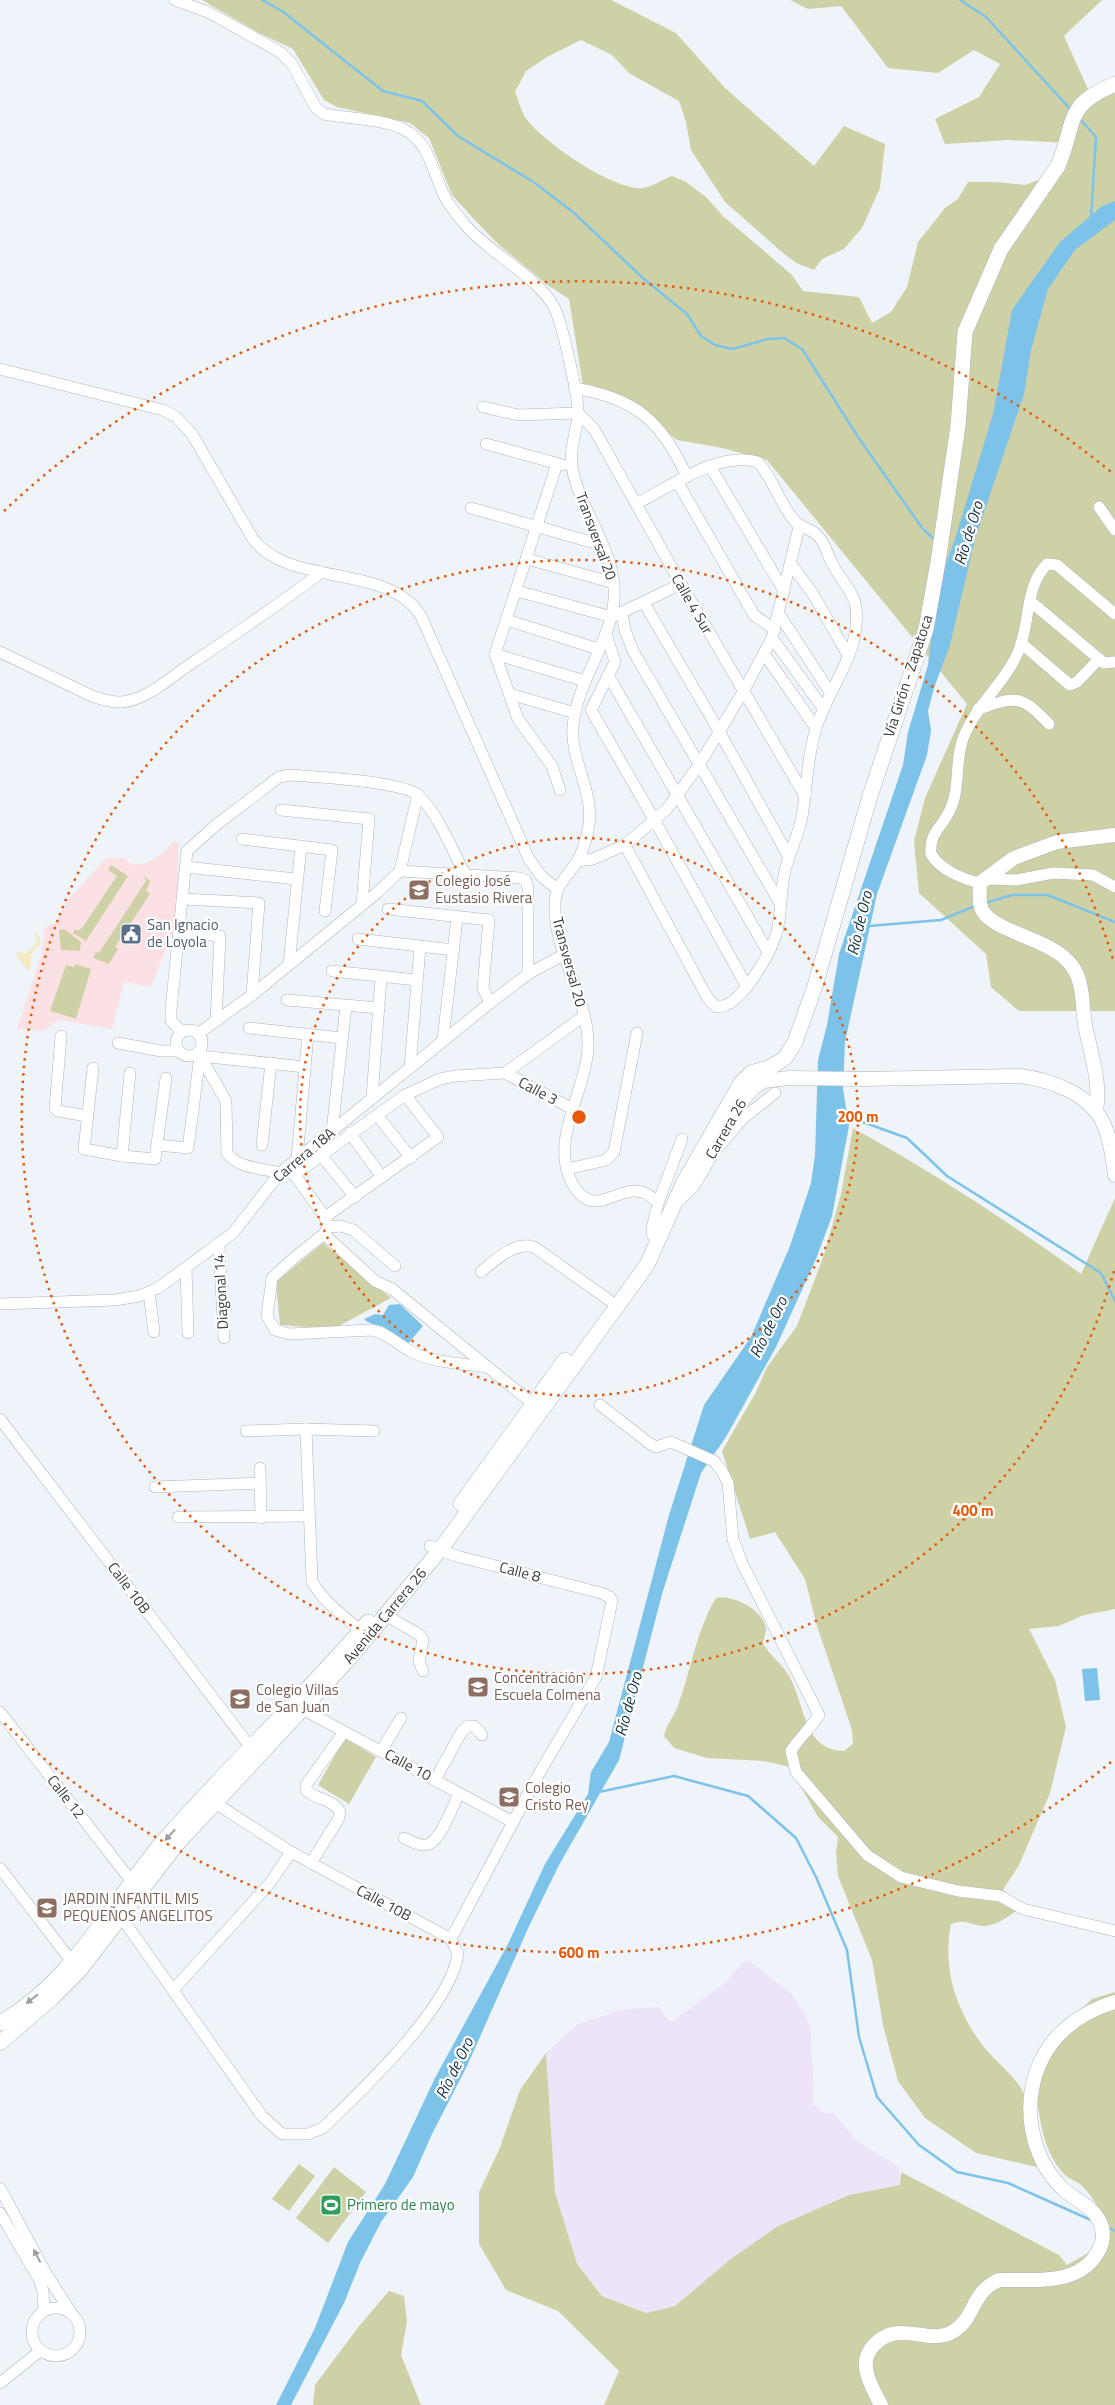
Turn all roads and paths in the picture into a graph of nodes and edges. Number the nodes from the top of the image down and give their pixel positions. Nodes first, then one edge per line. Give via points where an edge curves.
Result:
1 (175, 0) edge
2 (1115, 84) edge
3 (0, 369) edge
4 (574, 388) junction
5 (483, 407) dead end
6 (578, 413) junction
7 (486, 444) dead end
8 (557, 464) junction
9 (710, 466) junction
10 (572, 467) junction
11 (683, 480) junction
12 (636, 504) junction
13 (1099, 507) dead end
14 (471, 508) dead end
15 (799, 527) junction
16 (537, 528) junction
17 (1115, 530) edge
18 (602, 545) junction
19 (527, 559) junction
20 (791, 564) junction
21 (322, 572) junction
22 (614, 583) junction
23 (681, 584) junction
24 (517, 591) junction
25 (784, 591) junction
26 (1030, 601) junction
27 (644, 603) junction
28 (779, 614) junction
29 (1115, 614) edge
30 (617, 615) junction
31 (507, 620) junction
32 (606, 634) junction
33 (773, 634) junction
34 (1022, 644) junction
35 (598, 649) junction
36 (633, 651) junction
37 (0, 652) edge
38 (495, 654) junction
39 (764, 655) junction
40 (849, 657) junction
41 (1099, 659) junction
42 (614, 662) junction
43 (1115, 662) edge
44 (608, 675) junction
45 (585, 681) junction
46 (743, 692) junction
47 (830, 692) junction
48 (510, 694) junction
49 (823, 708) junction
50 (978, 709) junction
51 (575, 713) junction
52 (1049, 724) dead end
53 (816, 728) junction
54 (719, 731) junction
55 (699, 765) junction
56 (560, 790) dead end
57 (418, 794) junction
58 (677, 795) junction
59 (805, 796) junction
60 (281, 810) dead end
61 (655, 821) junction
62 (1115, 835) edge
63 (242, 839) dead end
64 (625, 845) junction
65 (300, 846) junction
66 (789, 857) junction
67 (577, 861) junction
68 (186, 867) junction
69 (400, 871) junction
70 (466, 876) junction
71 (296, 879) junction
72 (984, 881) junction
73 (1115, 887) edge
74 (557, 889) junction
75 (183, 899) junction
76 (780, 903) junction
77 (362, 904) junction
78 (388, 909) dead end
79 (325, 911) dead end
80 (456, 918) junction
81 (180, 932) junction
82 (358, 939) dead end
83 (420, 947) junction
84 (454, 950) junction
85 (768, 952) junction
86 (565, 954) junction
87 (289, 964) junction
88 (332, 971) dead end
89 (528, 974) junction
90 (381, 977) junction
91 (417, 980) junction
92 (747, 987) junction
93 (252, 995) junction
94 (287, 1000) dead end
95 (490, 1003) junction
96 (346, 1006) junction
97 (379, 1008) junction
98 (584, 1016) junction
99 (216, 1021) junction
100 (249, 1028) dead end
101 (181, 1032) junction
102 (199, 1033) junction
103 (636, 1033) dead end
104 (308, 1034) junction
105 (61, 1036) dead end
106 (342, 1038) junction
107 (443, 1039) junction
108 (118, 1043) dead end
109 (178, 1050) junction
110 (199, 1054) junction
111 (271, 1064) junction
112 (93, 1068) dead end
113 (305, 1068) junction
114 (410, 1068) junction
115 (130, 1073) dead end
116 (505, 1073) junction
117 (166, 1078) dead end
118 (775, 1093) dead end
119 (405, 1095) junction
120 (372, 1098) junction
121 (572, 1108) junction
122 (1096, 1111) junction
123 (377, 1115) junction
124 (87, 1116) junction
125 (332, 1131) junction
126 (350, 1133) junction
127 (682, 1139) dead end
128 (158, 1144) junction
129 (262, 1145) dead end
130 (321, 1155) junction
131 (122, 1156) junction
132 (410, 1158) junction
133 (708, 1159) junction
134 (290, 1168) junction
135 (568, 1169) junction
136 (1115, 1175) edge
137 (382, 1177) junction
138 (355, 1197) junction
139 (677, 1200) junction
140 (658, 1203) junction
141 (326, 1226) junction
142 (655, 1244) junction
143 (219, 1245) junction
144 (396, 1266) dead end
145 (186, 1268) junction
146 (481, 1272) dead end
147 (148, 1292) junction
148 (610, 1300) junction
149 (0, 1304) edge
150 (154, 1332) dead end
151 (188, 1333) dead end
152 (224, 1338) dead end
153 (488, 1367) junction
154 (533, 1404) junction
155 (600, 1405) dead end
156 (0, 1419) edge
157 (306, 1429) junction
158 (246, 1431) dead end
159 (374, 1431) dead end
160 (260, 1468) dead end
161 (260, 1483) junction
162 (155, 1486) dead end
163 (309, 1516) junction
164 (178, 1517) dead end
165 (262, 1518) junction
166 (435, 1548) junction
167 (387, 1616) junction
168 (360, 1631) junction
169 (423, 1671) dead end
170 (302, 1709) junction
171 (0, 1712) edge
172 (401, 1718) dead end
173 (344, 1732) junction
174 (482, 1735) dead end
175 (381, 1751) junction
176 (254, 1752) junction
177 (435, 1780) junction
178 (459, 1793) junction
179 (215, 1803) junction
180 (513, 1822) junction
181 (404, 1838) dead end
182 (291, 1852) junction
183 (311, 1863) junction
184 (0, 1868) edge
185 (132, 1882) junction
186 (121, 1916) junction
187 (1115, 1931) edge
188 (451, 1939) junction
189 (72, 1962) junction
190 (174, 1989) junction
191 (1115, 2002) edge
192 (0, 2023) edge
193 (0, 2043) edge
194 (0, 2188) edge
195 (0, 2213) edge
196 (44, 2310) junction
197 (71, 2313) junction
198 (40, 2350) junction
199 (0, 2383) edge
200 (881, 2405) edge

1 - 4 street via 208,12 280,52 292,64 316,108 324,114 401,128 425,147 444,194 460,220 548,297 555,308
2 - 139 main road, Vía Girón - Zapatoca via 1087,97 1079,106 1070,123 1058,166 1002,249 966,332 960,410 926,629 795,1042 780,1063 751,1073 741,1083 703,1145
3 - 21 street via 175,416 192,434 260,548 274,557
4 - 6 street
4 - 11 street via 617,398 633,406 665,436 677,454
5 - 6 street via 518,415
6 - 10 street, Transversal 20 via 572,444
6 - 12 street, Calle 4 Sur via 594,430
7 - 8 street
8 - 10 street
8 - 16 street
9 - 11 street
9 - 15 street via 737,459 758,462
9 - 25 street
10 - 18 street, Transversal 20
11 - 12 street
11 - 33 street via 754,615
12 - 23 street, Calle 4 Sur
13 - 17 street
14 - 16 street
15 - 20 street
15 - 40 street via 820,537 856,605 857,617
16 - 18 street
16 - 19 street
18 - 22 street, Transversal 20
19 - 22 street
19 - 24 street
20 - 25 street
20 - 40 street via 813,594
21 - 37 street via 167,680 138,698 122,702 92,696
21 - 74 street via 394,592 406,598 418,611 528,859
22 - 30 street, Transversal 20
23 - 27 street
23 - 46 street, Calle 4 Sur
24 - 30 street
24 - 31 street
25 - 28 street
26 - 29 street via 1042,570 1052,563 1077,580
26 - 34 street
26 - 41 street
27 - 30 street
27 - 54 street
28 - 33 street
28 - 47 street
30 - 32 street, Transversal 20
30 - 36 street
31 - 35 street
31 - 38 street
32 - 35 street, Transversal 20
32 - 42 street
33 - 39 street
33 - 49 street
34 - 41 street via 1070,685
34 - 50 street via 1014,662
35 - 45 street, Transversal 20
36 - 42 street
36 - 55 street
38 - 45 street
38 - 48 street
39 - 46 street
39 - 53 street
40 - 47 street
41 - 43 street via 1104,663
42 - 44 street
44 - 58 street
44 - 61 street via 590,710
45 - 51 street, Transversal 20
46 - 54 street
46 - 59 street, Calle 4 Sur
47 - 49 street
48 - 51 street
48 - 56 street via 522,726 552,766
49 - 53 street
50 - 52 street via 1014,699 1024,701
50 - 72 street via 963,738 952,804 932,836 930,846 931,854 939,864 968,880
51 - 67 street, Transversal 20 via 573,745 590,817
53 - 59 street
54 - 55 street
54 - 66 street
55 - 58 street
55 - 76 street
57 - 68 street via 398,786 291,774 279,777 189,848
57 - 69 street
57 - 70 street via 431,810
58 - 61 street
58 - 85 street
59 - 66 street
60 - 77 street via 369,819
61 - 64 street
61 - 92 street
62 - 72 street via 1079,838 1048,846 1014,858
63 - 65 street
64 - 67 street via 593,859
64 - 92 street via 711,1003 722,1008
65 - 71 street
65 - 79 street via 332,850
66 - 76 street
67 - 74 street, Transversal 20
68 - 71 street
68 - 75 street
69 - 70 street
69 - 77 street
70 - 89 street via 526,881
71 - 87 street
72 - 73 street via 1016,880 1053,873 1092,874
72 - 122 street via 981,906 1000,924 1042,943 1074,967 1080,982 1096,1072
74 - 86 street, Transversal 20 via 555,913
75 - 81 street
75 - 93 street via 259,903
76 - 85 street via 776,934
77 - 87 street
78 - 80 street
80 - 84 street
80 - 95 street via 490,921 483,988
81 - 99 street via 220,936
81 - 101 street via 171,1020
82 - 83 street
83 - 84 street
83 - 91 street
84 - 107 street
85 - 92 street
86 - 89 street, Carrera 18A
86 - 98 street, Transversal 20
87 - 93 street
88 - 90 street
89 - 95 street, Carrera 18A
90 - 91 street
90 - 97 street
91 - 114 street
93 - 99 street
94 - 96 street
95 - 107 street, Carrera 18A
96 - 97 street
96 - 106 street
97 - 120 street
98 - 116 street
98 - 121 street, Transversal 20 via 588,1053
99 - 102 street
100 - 104 street
101 - 102 street via 192,1029
101 - 109 street via 176,1039
102 - 110 street via 203,1043
103 - 135 street via 614,1152 606,1160
104 - 106 street
104 - 113 street
105 - 124 street via 55,1108
106 - 125 street
107 - 114 street, Carrera 18A
108 - 109 street via 161,1051
109 - 110 street via 186,1056
110 - 111 street
110 - 128 street via 188,1148
110 - 134 street via 226,1101 227,1153 241,1164
111 - 113 street
111 - 129 street
112 - 124 street
113 - 134 street
114 - 120 street, Carrera 18A
115 - 131 street
116 - 119 street via 455,1076
116 - 121 street, Calle 3
117 - 128 street
118 - 133 street via 742,1120
119 - 123 street
119 - 132 street via 438,1137
120 - 125 street, Carrera 18A
121 - 135 street, Transversal 20 via 567,1136
122 - 133 street, Carrera 26 via 1061,1086 1020,1076 789,1078 764,1081 745,1095
122 - 136 street via 1107,1134
123 - 126 street
123 - 132 street
124 - 131 street via 84,1150
125 - 134 street, Carrera 18A
126 - 130 street
126 - 137 street
127 - 140 street
128 - 131 street via 154,1159
130 - 134 street
130 - 138 street
132 - 137 street
133 - 139 street, Carrera 26 via 691,1187
134 - 141 street
134 - 143 street, Carrera 18A via 262,1194 242,1222
135 - 140 street, Transversal 20 via 574,1186 587,1200 602,1201 638,1189
137 - 138 street
138 - 141 street
139 - 142 main road, Avenida Carrera 26
140 - 142 street via 652,1229
141 - 144 street via 346,1226
141 - 153 street via 375,1281 392,1289
141 - 153 street via 272,1278 267,1316 275,1330 289,1334 372,1330 425,1357
142 - 148 main road, Avenida Carrera 26
142 - 166 main road, Avenida Carrera 26 via 646,1265
143 - 145 street, Carrera 18A
143 - 152 street, Diagonal 14
145 - 147 street, Carrera 18A
145 - 151 street
146 - 148 street via 494,1260 527,1245
147 - 149 street, Carrera 18A via 116,1300
147 - 150 street
148 - 154 main road, Avenida Carrera 26
153 - 154 street
154 - 166 main road, Avenida Carrera 26
155 - 187 street via 656,1447 671,1442 714,1461 728,1483 732,1532 742,1563 819,1715 791,1751 796,1772 867,1855 901,1877 958,1891 1000,1896 1023,1909
156 - 176 street, Calle 10B
157 - 158 street
157 - 159 street
157 - 163 street
160 - 161 street
161 - 162 street
161 - 165 street
163 - 165 street
163 - 168 street via 312,1581 318,1592
164 - 165 street
166 - 167 main road, Avenida Carrera 26
166 - 168 main road, Avenida Carrera 26
166 - 180 street, Calle 8 via 610,1597 612,1601 596,1677
167 - 169 street via 420,1635 423,1640 418,1661
167 - 170 main road, Avenida Carrera 26
168 - 176 main road, Avenida Carrera 26
170 - 173 street, Calle 10
170 - 176 main road, Avenida Carrera 26
171 - 185 street, Calle 12
172 - 175 street
173 - 175 street, Calle 10
173 - 183 street via 306,1785 309,1794 336,1806 340,1812
174 - 177 street via 474,1726 462,1731
175 - 177 street, Calle 10
176 - 179 main road, Avenida Carrera 26
176 -> 185 main road, Avenida Carrera 26 via 162,1843
177 - 178 street, Calle 10
178 - 180 street, Calle 10
178 - 181 street via 440,1835 433,1842 417,1845
179 - 182 street, Calle 10B
179 - 186 main road, Avenida Carrera 26 via 176,1845
180 - 188 street
182 - 183 street, Calle 10B
182 - 190 street via 270,1883
183 - 188 street, Calle 10B
184 - 189 street
185 - 189 main road, Avenida Carrera 26
186 - 190 street
186 - 193 main road, Avenida Carrera 26 via 69,1982
188 - 190 street via 458,1954 455,1969 429,2012 351,2101 323,2128 308,2134 282,2134 262,2116
189 -> 192 main road, Avenida Carrera 26 via 35,1997
191 - 200 street via 1086,2013 1057,2036 1042,2058 1030,2095 1032,2127 1039,2153 1062,2188 1089,2207 1100,2220 1104,2240 1099,2250 1087,2267 1064,2278 999,2280 989,2284 955,2331 940,2335 905,2332 883,2336 872,2347 865,2368
197 -> 194 street
195 - 196 street via 39,2279 44,2291
196 - 197 street via 58,2308
196 - 198 street via 32,2329 32,2337
197 - 198 street via 80,2328 78,2344 72,2351 56,2357
198 - 199 street

